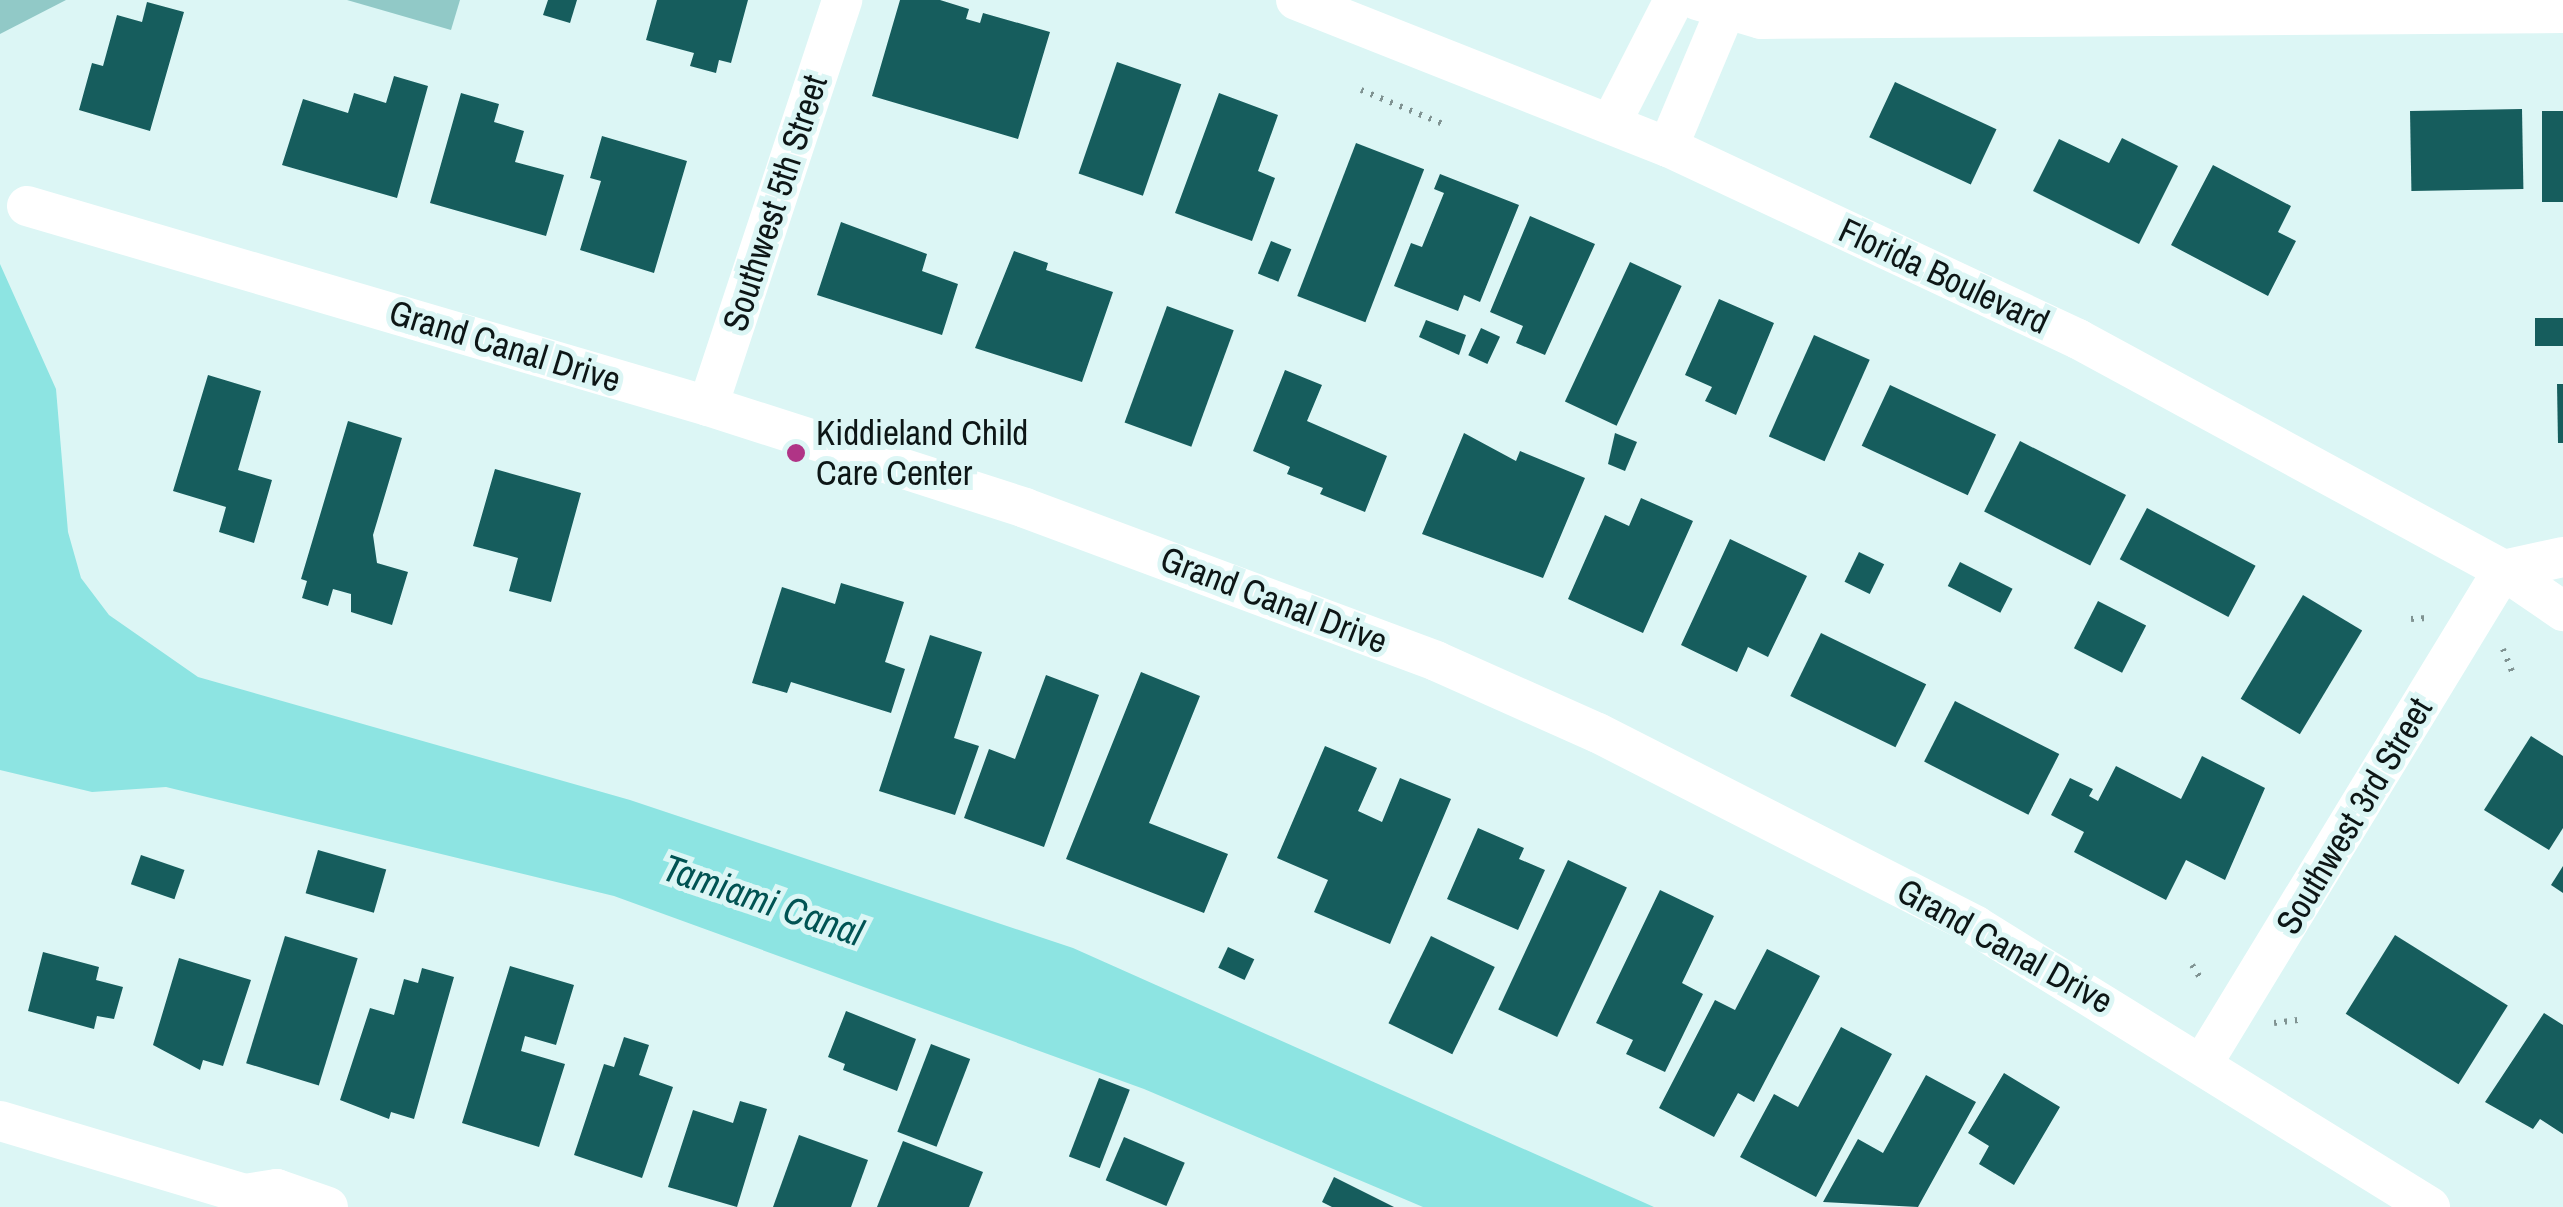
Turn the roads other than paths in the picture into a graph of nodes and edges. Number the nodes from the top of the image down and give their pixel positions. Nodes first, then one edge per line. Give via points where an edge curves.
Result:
1 (842, 0) edge
2 (1296, 0) edge
3 (1674, 0) edge
4 (1712, 5) edge
5 (2563, 13) edge
6 (1610, 122) junction
7 (1668, 147) junction
8 (27, 206) dead end
9 (708, 406) junction
10 (2563, 557) edge
11 (2503, 570) junction
12 (2563, 612) edge
13 (2204, 1062) junction
14 (0, 1121) edge
15 (251, 1201) edge
16 (328, 1207) edge
17 (2430, 1207) edge

1 - 9 street, Southwest 5th Street
2 - 6 street, Florida Boulevard
3 - 6 street
4 - 5 street via 1761,20
4 - 7 street
6 - 7 street, Florida Boulevard
7 - 11 street, Florida Boulevard via 2078,340
8 - 9 street, Grand Canal Drive
9 - 13 street, Grand Canal Drive via 1110,538 1517,696 1976,926
10 - 11 street
11 - 12 street, Florida Boulevard
11 - 13 street, Southwest 3rd Street
13 - 17 street, Grand Canal Drive
14 - 15 street
15 - 16 street via 277,1189

